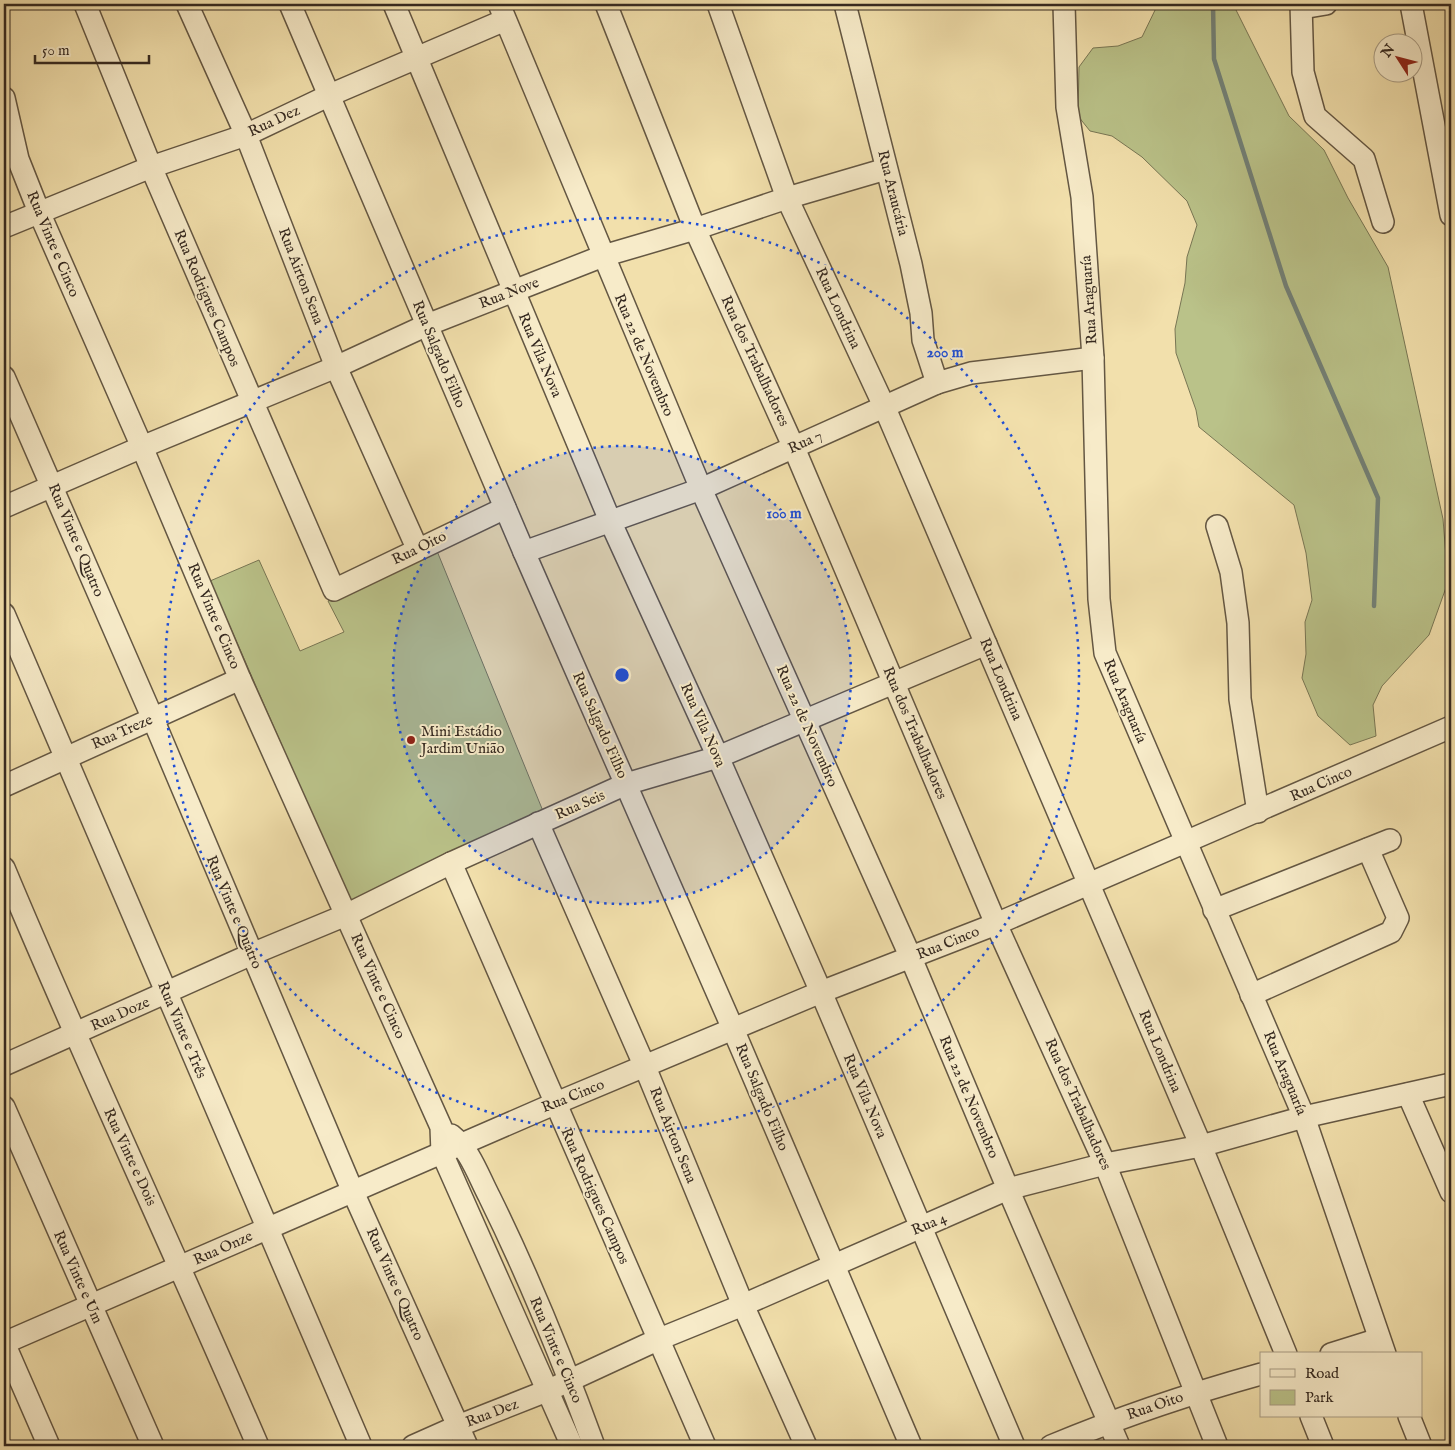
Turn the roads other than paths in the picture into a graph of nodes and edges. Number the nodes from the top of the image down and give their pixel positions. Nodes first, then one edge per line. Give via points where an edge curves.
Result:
1 (85, 4) edge
2 (188, 4) edge
3 (290, 4) edge
4 (394, 4) edge
5 (718, 4) edge
6 (845, 4) edge
7 (1064, 4) edge
8 (1326, 4) edge
9 (1411, 4) edge
10 (1301, 6) edge
11 (502, 12) edge
12 (609, 12) edge
13 (416, 57) junction
14 (330, 95) junction
15 (4, 98) edge
16 (246, 135) junction
17 (151, 167) junction
18 (886, 169) junction
19 (787, 198) junction
20 (39, 212) junction
21 (1451, 215) edge
22 (1383, 222) dead end
23 (4, 228) edge
24 (695, 229) junction
25 (603, 256) junction
26 (514, 291) junction
27 (427, 325) junction
28 (1093, 358) junction
29 (336, 367) junction
30 (4, 377) edge
31 (937, 383) junction
32 (252, 402) junction
33 (884, 406) junction
34 (142, 447) junction
35 (794, 448) junction
36 (52, 486) junction
37 (701, 489) junction
38 (4, 507) edge
39 (505, 508) junction
40 (611, 523) junction
41 (1217, 526) dead end
42 (417, 548) junction
43 (524, 552) junction
44 (334, 590) joint
45 (4, 614) edge
46 (986, 644) junction
47 (240, 678) junction
48 (893, 683) junction
49 (152, 719) junction
50 (804, 719) junction
51 (1451, 727) edge
52 (718, 757) junction
53 (65, 758) junction
54 (626, 784) junction
55 (4, 786) edge
56 (1258, 812) junction
57 (538, 823) junction
58 (1390, 840) dead end
59 (1186, 844) junction
60 (1368, 849) junction
61 (451, 863) junction
62 (4, 868) edge
63 (1087, 883) junction
64 (1214, 910) junction
65 (346, 915) junction
66 (996, 924) junction
67 (252, 954) junction
68 (912, 958) junction
69 (166, 992) junction
70 (821, 992) junction
71 (1251, 995) junction
72 (734, 1029) junction
73 (74, 1034) junction
74 (4, 1065) edge
75 (645, 1067) junction
76 (1451, 1084) edge
77 (1408, 1094) junction
78 (554, 1104) junction
79 (4, 1107) edge
80 (1304, 1117) junction
81 (442, 1127) junction
82 (463, 1144) junction
83 (1201, 1146) junction
84 (442, 1153) junction
85 (1105, 1164) junction
86 (1008, 1189) junction
87 (353, 1192) junction
88 (1451, 1192) edge
89 (921, 1227) junction
90 (268, 1229) junction
91 (834, 1264) junction
92 (180, 1267) junction
93 (742, 1305) junction
94 (90, 1306) junction
95 (657, 1340) junction
96 (4, 1343) edge
97 (1382, 1346) edge
98 (1285, 1352) edge
99 (1344, 1352) edge
100 (1260, 1374) edge
101 (570, 1380) junction
102 (549, 1390) junction
103 (1196, 1392) junction
104 (1312, 1418) edge
105 (1410, 1418) edge
106 (1109, 1421) junction
107 (458, 1426) junction
108 (49, 1446) edge
109 (153, 1446) edge
110 (258, 1446) edge
111 (361, 1446) edge
112 (413, 1446) edge
113 (467, 1446) edge
114 (572, 1446) edge
115 (594, 1446) edge
116 (705, 1446) edge
117 (806, 1446) edge
118 (911, 1446) edge
119 (1014, 1446) edge
120 (1052, 1446) edge
121 (1119, 1446) edge
122 (1217, 1446) edge
123 (1323, 1446) edge
124 (1421, 1446) edge

1 - 17 street, Rua Rodrigues Campos
2 - 16 street, Rua Airton Sena
3 - 14 street, Rua Salgado Filho
4 - 13 street, Rua Vila Nova
5 - 19 street, Rua Londrina
6 - 18 street, Rua Araucária
7 - 28 street, Rua Araguaría via 1067,106 1082,197
8 - 10 street
9 - 21 street
10 - 22 street via 1303,72 1316,116 1364,159
11 - 13 street, Rua Dez
11 - 25 street, Rua 22 de Novembro
12 - 24 street, Rua dos Trabalhadores
13 - 14 street, Rua Dez
13 - 26 street, Rua Vila Nova
14 - 16 street, Rua Dez
14 - 27 street, Rua Salgado Filho
15 - 20 street, Rua Vinte e Cinco via 18,159
16 - 17 street, Rua Dez
16 - 29 street, Rua Airton Sena
17 - 20 street, Rua Dez
17 - 32 street, Rua Rodrigues Campos
18 - 19 street, Rua Nove
18 - 31 street, Rua Araucária via 911,264 923,340
19 - 24 street, Rua Nove
19 - 33 street, Rua Londrina
20 - 23 street, Rua Dez
20 - 34 street, Rua Vinte e Cinco
24 - 25 street, Rua Nove
24 - 35 street, Rua dos Trabalhadores
25 - 26 street, Rua Nove
25 - 37 street, Rua 22 de Novembro
26 - 27 street, Rua Nove
26 - 40 street, Rua Vila Nova
27 - 29 street, Rua Nove
27 - 39 street, Rua Salgado Filho
28 - 31 street, Rua 7 via 971,373
28 - 59 street, Rua Araguaría via 1099,599 1105,654
29 - 32 street, Rua Nove
29 - 42 street, Rua Airton Sena
30 - 36 street, Rua Vinte e Quatro
31 - 33 street, Rua 7
32 - 34 street, Rua Nove
32 - 44 street, Rua Rodrigues Campos
33 - 35 street, Rua 7
33 - 46 street, Rua Londrina
34 - 36 street, Rua Nove
34 - 47 street, Rua Vinte e Cinco
35 - 37 street, Rua 7
35 - 48 street, Rua dos Trabalhadores
36 - 38 street, Rua Nove
36 - 49 street, Rua Vinte e Quatro
37 - 40 street, Rua 7
37 - 50 street, Rua 22 de Novembro
39 - 42 street, Rua Oito
39 - 43 street, Rua Salgado Filho
40 - 43 street, Rua 7
40 - 52 street, Rua Vila Nova
41 - 56 street via 1232,581 1238,623 1240,699
42 - 44 street, Rua Oito
43 - 54 street, Rua Salgado Filho
45 - 53 street, Rua Vinte e Três
46 - 48 street, Rua Seis
46 - 63 street, Rua Londrina
47 - 49 street, Rua Treze
47 - 65 street, Rua Vinte e Cinco
48 - 50 street, Rua Seis
48 - 66 street, Rua dos Trabalhadores
49 - 53 street, Rua Treze
49 - 67 street, Rua Vinte e Quatro
50 - 52 street, Rua Seis
50 - 68 street, Rua 22 de Novembro
51 - 56 street, Rua Cinco
52 - 54 street, Rua Seis
52 - 70 street, Rua Vila Nova
53 - 55 street, Rua Treze
53 - 69 street, Rua Vinte e Três
54 - 57 street, Rua Seis
54 - 72 street, Rua Salgado Filho
56 - 59 street, Rua Cinco
57 - 61 street, Rua Seis
57 - 75 street, Rua Airton Sena
58 - 60 street
59 - 63 street, Rua Cinco
59 - 64 street, Rua Araguaría
60 - 64 street
60 - 71 street via 1398,918 1396,927
61 - 65 street, Rua Seis
61 - 78 street, Rua Rodrigues Campos
62 - 73 street, Rua Vinte e Dois
63 - 66 street, Rua Cinco
63 - 83 street, Rua Londrina
64 - 71 street, Rua Araguaría
65 - 67 street, Rua Doze
65 - 81 street, Rua Vinte e Cinco
66 - 68 street, Rua Cinco
66 - 85 street, Rua dos Trabalhadores
67 - 69 street, Rua Doze
67 - 87 street, Rua Vinte e Quatro
68 - 70 street, Rua Cinco
68 - 86 street, Rua 22 de Novembro
69 - 73 street, Rua Doze
69 - 90 street, Rua Vinte e Três
70 - 72 street, Rua Cinco
70 - 89 street, Rua Vila Nova
71 - 80 street, Rua Araguaría
72 - 75 street, Rua Cinco
72 - 91 street, Rua Salgado Filho
73 - 74 street, Rua Doze
73 - 92 street, Rua Vinte e Dois
75 - 78 street, Rua Cinco
75 - 93 street, Rua Airton Sena
76 - 77 street, Rua 4
77 - 80 street, Rua 4
77 - 88 street
78 - 82 street, Rua Cinco
78 - 95 street, Rua Rodrigues Campos
79 - 94 street, Rua Vinte e Um
80 - 83 street, Rua 4
80 - 97 street, Rua Araguaría
81 - 82 street, Rua Vinte e Cinco
81 - 84 street, Rua Vinte e Cinco
82 - 84 street, Rua Cinco
82 - 101 street, Rua Vinte e Cinco via 499,1217
83 - 85 street, Rua 4
83 - 98 street, Rua Londrina
84 - 87 street, Rua Onze
84 - 102 street, Rua Vinte e Cinco
85 - 86 street, Rua 4
85 - 103 street, Rua dos Trabalhadores
86 - 89 street, Rua 4
86 - 106 street, Rua 22 de Novembro
87 - 90 street, Rua Onze
87 - 107 street, Rua Vinte e Quatro
89 - 91 street, Rua 4
89 - 119 street, Rua Vila Nova
90 - 92 street, Rua Onze
90 - 111 street, Rua Vinte e Três
91 - 93 street, Rua 4
91 - 118 street, Rua Salgado Filho
92 - 94 street, Rua Onze
92 - 110 street, Rua Vinte e Dois
93 - 95 street, Rua 4
93 - 117 street, Rua Airton Sena
94 - 96 street, Rua Onze
94 - 109 street, Rua Vinte e Um
95 - 101 street, Rua 4
95 - 116 street, Rua Rodrigues Campos
96 - 108 street
97 - 99 street
100 - 103 street, Rua Oito
101 - 102 street, Rua Dez
101 - 115 street, Rua Vinte e Cinco
102 - 107 street, Rua Dez
102 - 114 street, Rua Vinte e Cinco
103 - 106 street, Rua Oito
103 - 122 street, Rua dos Trabalhadores
104 - 123 street
105 - 124 street
106 - 120 street, Rua Oito
106 - 121 street, Rua 22 de Novembro
107 - 112 street, Rua Dez
107 - 113 street, Rua Vinte e Quatro

